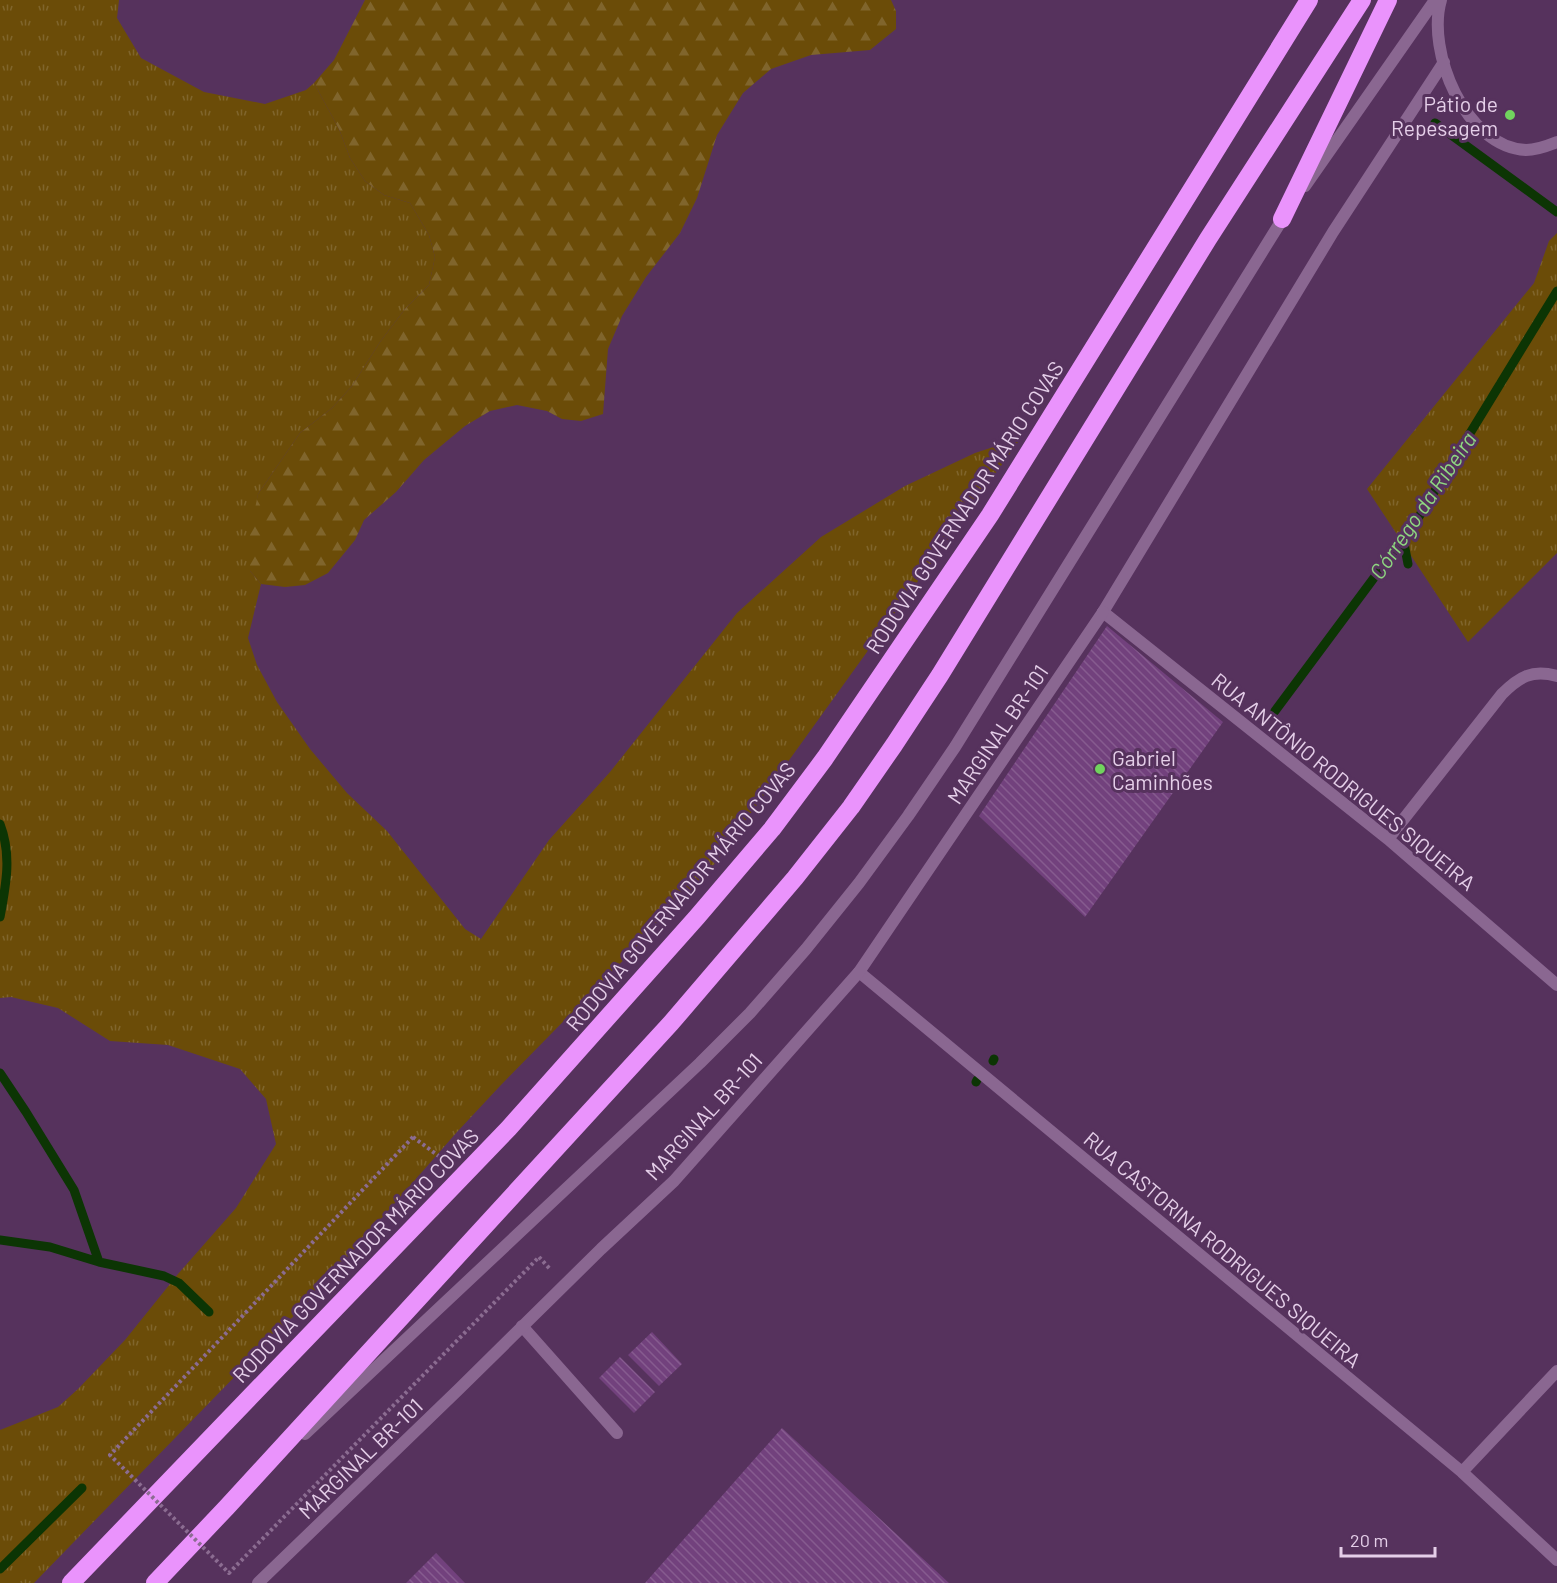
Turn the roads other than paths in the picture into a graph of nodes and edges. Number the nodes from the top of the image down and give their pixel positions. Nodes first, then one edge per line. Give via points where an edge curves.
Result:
1 (1309, 0) edge
2 (1362, 0) edge
3 (1388, 0) edge
4 (1435, 0) edge
5 (1441, 0) edge
6 (1444, 62) junction
7 (1557, 142) edge
8 (1282, 219) junction
9 (1102, 612) junction
10 (1557, 676) edge
11 (1388, 839) junction
12 (859, 972) junction
13 (1557, 985) edge
14 (522, 1326) junction
15 (1557, 1371) edge
16 (617, 1433) dead end
17 (1462, 1472) junction
18 (227, 1507) junction
19 (1557, 1560) edge
20 (71, 1583) edge
21 (155, 1583) edge
22 (258, 1583) edge

1 - 20 highway, RODOVIA GOVERNADOR MÁRIO COVAS via 990,515 825,758 772,829 509,1128
2 - 18 highway via 1208,239 940,675 851,807 671,1023
3 - 8 highway
4 - 8 street
5 - 6 street via 1437,12
6 - 7 street via 1458,101 1470,118 1497,141 1526,150
6 - 9 street, MARGINAL BR-101 via 1333,232
8 - 18 street via 955,747 859,883 806,949 700,1063
9 - 11 street, RUA ANTÔNIO RODRIGUES SIQUEIRA
9 - 12 street, MARGINAL BR-101
10 - 11 street via 1534,673 1516,681 1502,694
11 - 13 street, RUA ANTÔNIO RODRIGUES SIQUEIRA
12 - 14 street, MARGINAL BR-101 via 674,1181
12 - 17 street, RUA CASTORINA RODRIGUES SIQUEIRA
14 - 16 street
14 - 22 street, MARGINAL BR-101
15 - 17 street
17 - 19 street, RUA CASTORINA RODRIGUES SIQUEIRA
18 - 21 highway

